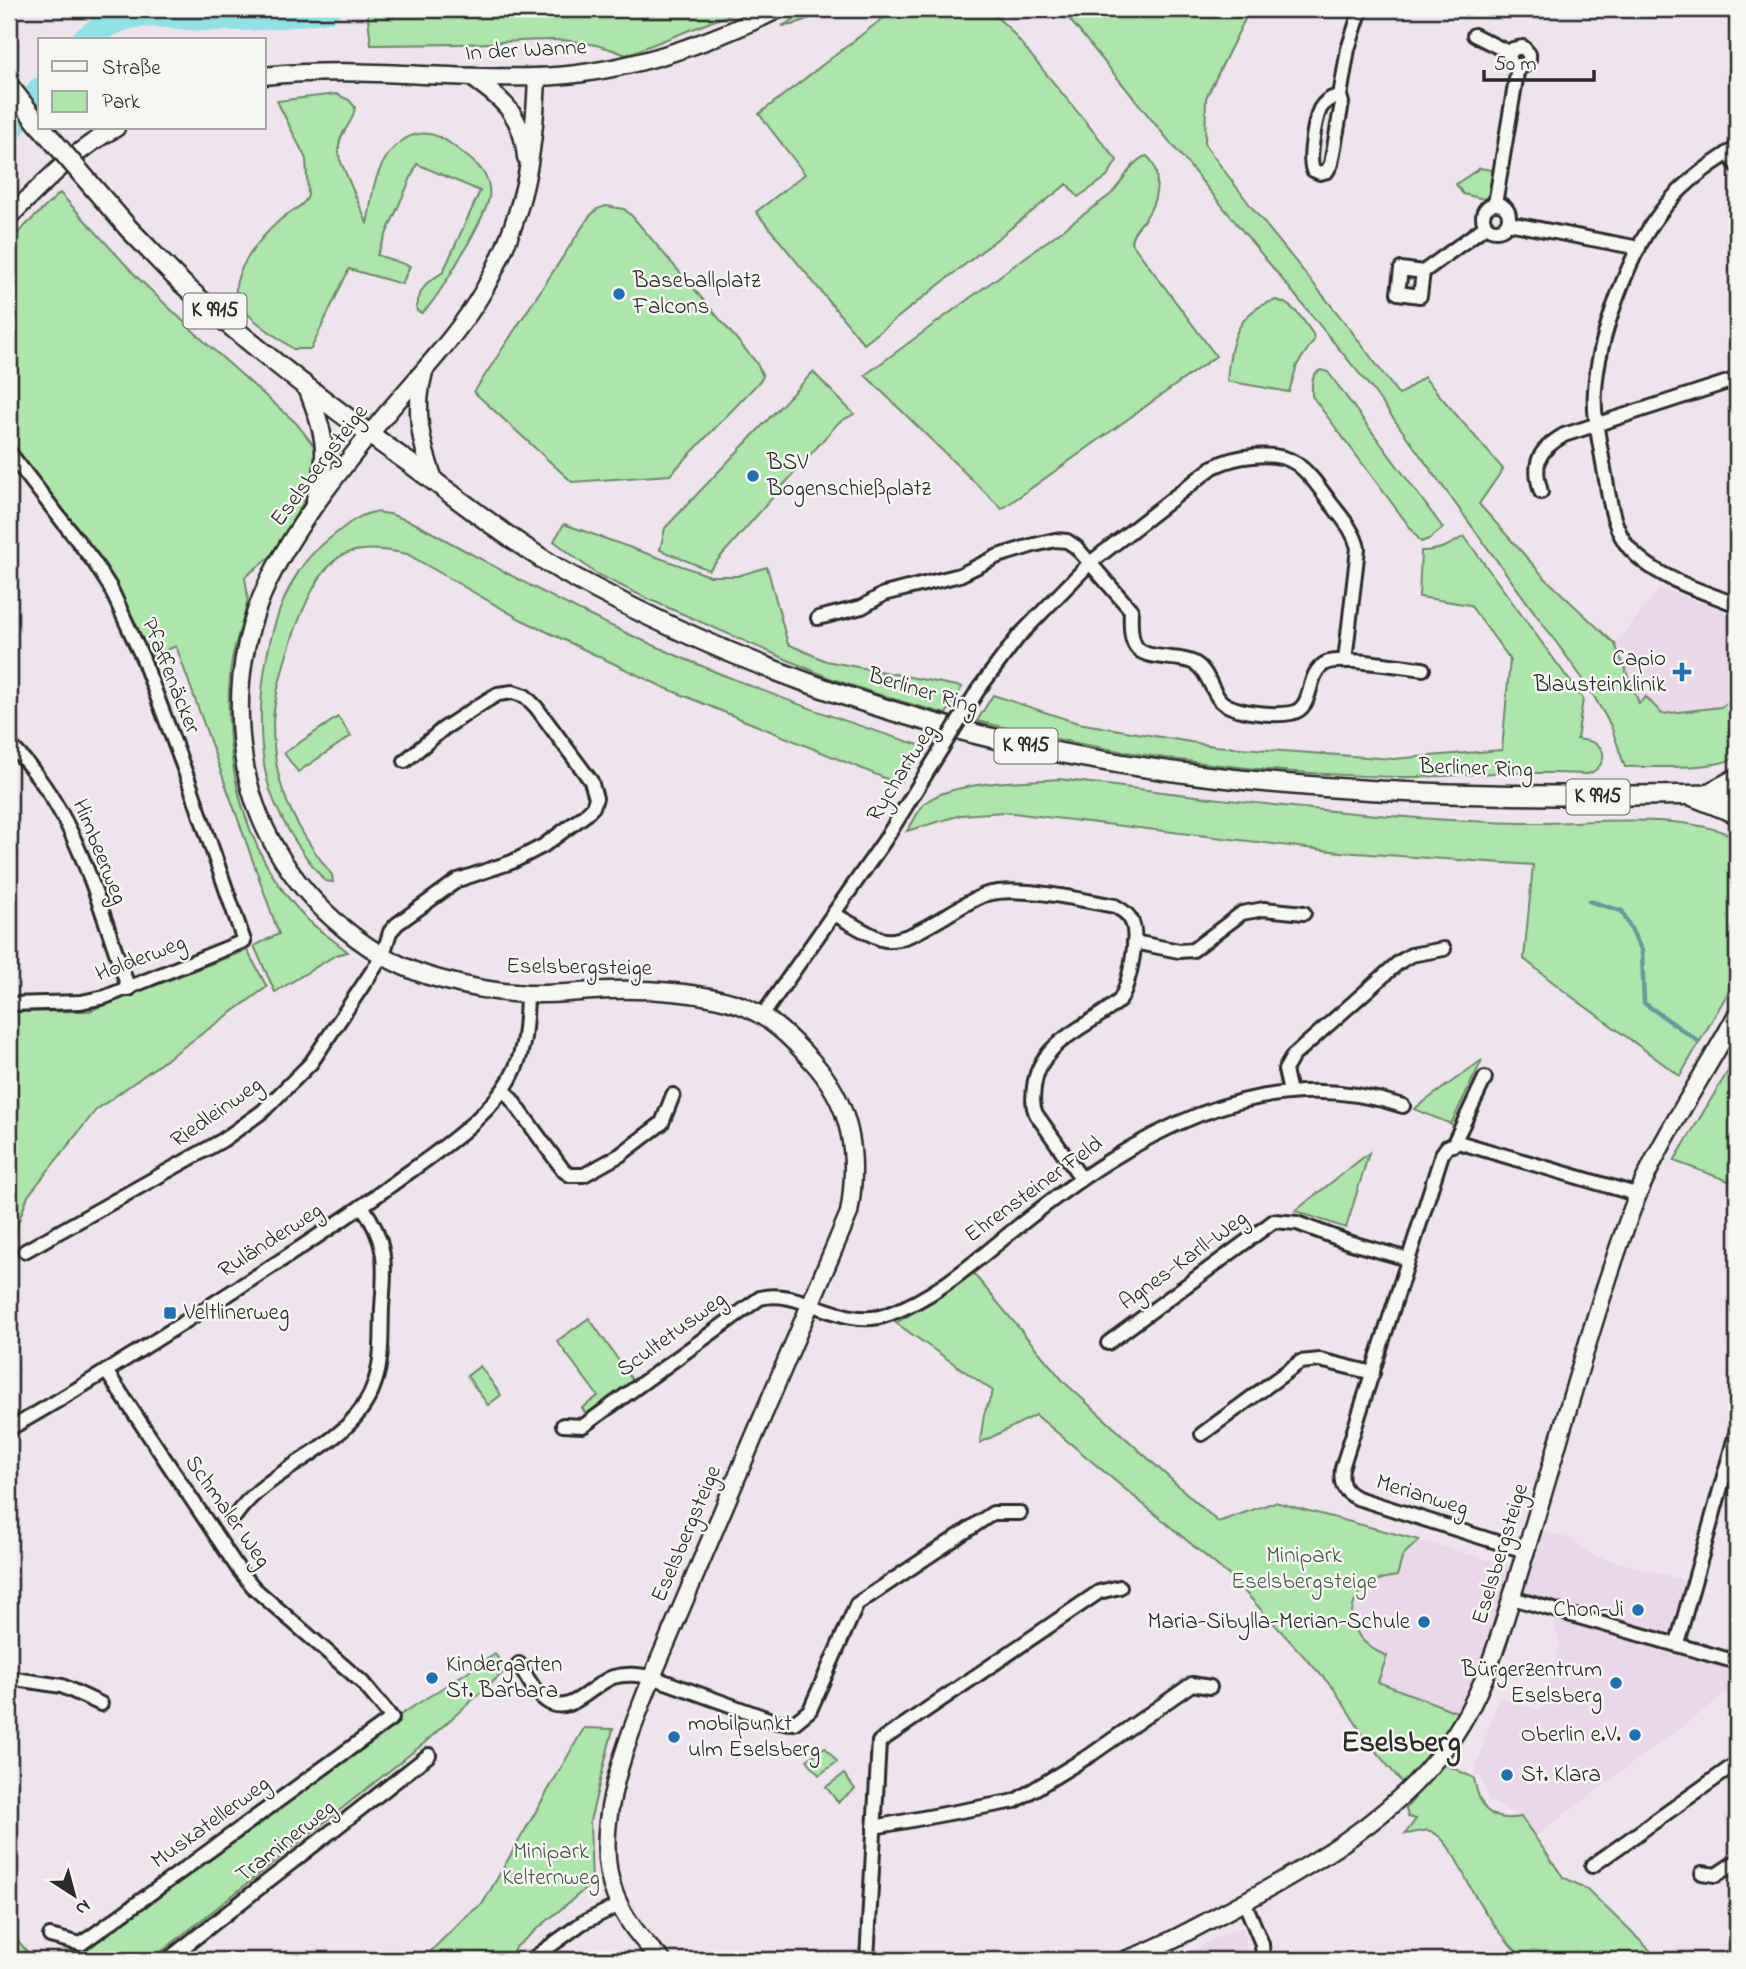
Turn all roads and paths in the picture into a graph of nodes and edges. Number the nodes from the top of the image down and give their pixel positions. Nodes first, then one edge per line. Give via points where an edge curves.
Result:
1 (779, 9) edge
2 (1361, 9) edge
3 (1474, 35) dead end
4 (266, 76) edge
5 (471, 77) junction
6 (537, 77) junction
7 (9, 86) edge
8 (1340, 96) junction
9 (38, 123) edge
10 (44, 130) edge
11 (113, 130) edge
12 (1733, 151) edge
13 (1737, 166) edge
14 (528, 177) junction
15 (1495, 204) junction
16 (9, 217) edge
17 (1508, 223) junction
18 (1486, 226) junction
19 (1639, 248) junction
20 (1423, 272) dead end
21 (424, 370) junction
22 (1737, 379) edge
23 (307, 388) junction
24 (1596, 423) junction
25 (369, 435) junction
26 (9, 452) edge
27 (435, 482) junction
28 (1541, 492) dead end
29 (304, 523) junction
30 (1090, 563) junction
31 (1737, 605) edge
32 (818, 618) dead end
33 (1345, 661) junction
34 (1423, 670) dead end
35 (9, 744) edge
36 (405, 761) dead end
37 (1737, 778) edge
38 (1737, 794) edge
39 (1686, 795) junction
40 (1705, 795) junction
41 (1737, 814) edge
42 (1304, 913) dead end
43 (834, 914) junction
44 (244, 941) joint
45 (1134, 942) junction
46 (1444, 949) dead end
47 (383, 955) junction
48 (129, 989) junction
49 (527, 994) junction
50 (9, 1004) edge
51 (1737, 1014) edge
52 (762, 1016) junction
53 (1485, 1078) dead end
54 (504, 1089) junction
55 (1290, 1092) junction
56 (673, 1095) dead end
57 (1403, 1106) dead end
58 (1453, 1145) junction
59 (1081, 1178) junction
60 (1639, 1195) junction
61 (362, 1206) junction
62 (25, 1251) dead end
63 (1408, 1259) junction
64 (809, 1305) junction
65 (1108, 1343) dead end
66 (106, 1371) junction
67 (1373, 1373) junction
68 (563, 1425) dead end
69 (9, 1429) edge
70 (1737, 1430) edge
71 (1202, 1434) dead end
72 (1734, 1457) edge
73 (1020, 1513) dead end
74 (235, 1516) dead end
75 (1525, 1551) junction
76 (1120, 1587) dead end
77 (1512, 1598) junction
78 (1677, 1643) junction
79 (1737, 1662) edge
80 (519, 1664) dead end
81 (652, 1677) junction
82 (9, 1678) edge
83 (1210, 1687) dead end
84 (101, 1704) dead end
85 (392, 1718) joint
86 (429, 1755) dead end
87 (1737, 1763) edge
88 (874, 1827) junction
89 (1737, 1861) edge
90 (1592, 1866) dead end
91 (1702, 1873) dead end
92 (1244, 1901) junction
93 (619, 1905) junction
94 (50, 1936) dead end
95 (167, 1960) edge
96 (531, 1960) edge
97 (662, 1960) edge
98 (867, 1960) edge
99 (1125, 1960) edge
100 (1263, 1960) edge

1 - 6 street, In der Wanne via 727,33 635,63
2 - 8 street
3 - 15 street via 1510,53 1519,47 1527,50 1529,60 1518,67
4 - 5 street, In der Wanne via 336,71
5 - 6 street, In der Wanne
5 - 14 street via 514,113 526,150
6 - 14 street, Eselsbergsteige
7 - 9 main road, K 9915
8 - 8 street via 1332,97 1320,110 1310,161 1320,173 1331,164 1342,110
10 - 23 main road, K 9915, bridge via 185,286
11 - 16 street via 74,156
12 - 13 street
12 - 19 street via 1667,205
14 - 21 street, Eselsbergsteige via 508,241 482,293
15 - 17 street via 1507,210
15 - 18 street via 1483,214
17 - 18 street via 1498,231
17 - 19 street
18 - 20 street
19 - 24 street via 1597,369
21 - 25 street, Eselsbergsteige
21 - 27 street via 419,422
22 - 24 street
23 - 25 main road, K 9915
23 - 29 street via 326,454 321,483
24 - 28 street via 1564,435 1545,449 1536,468
24 - 31 street via 1614,517 1628,547 1662,574
25 - 27 main road, Berliner Ring / K 9915
25 - 29 street, Eselsbergsteige
26 - 44 street, Pfaffenäcker via 110,587 143,659
27 - 39 main road, Berliner Ring / K 9915 via 570,575 676,628 853,697 1005,741 1165,769 1344,788 1590,797
29 - 47 street, Eselsbergsteige via 268,581 247,648 240,715 248,779 265,828 294,874 331,916
30 - 32 street via 1067,541 1055,540 998,556 960,575 884,594 862,607
30 - 33 street via 1131,610 1130,632 1141,652 1196,663 1228,708 1291,713 1308,700 1317,670
30 - 33 street, Rychartweg via 1213,467 1240,456 1285,458 1307,473 1356,538
30 - 43 street, Rychartweg, bridge via 1018,637 978,690
33 - 34 street
35 - 48 street, Himbeerweg via 46,786 69,825
36 - 47 street, Riedleinweg via 486,701 513,692 536,707 591,781 596,798 584,816 529,854 458,880 406,915 390,932
37 - 40 main road
38 - 40 main road, Berliner Ring / K 9915
39 - 40 main road, Berliner Ring / K 9915
39 - 41 street
42 - 45 street via 1264,909 1242,913 1193,950
43 - 45 street via 894,941 972,900 1012,891 1115,906 1132,921
43 - 52 street, Rychartweg
44 - 48 street, Holderweg
45 - 59 street via 1120,1000 1046,1053 1037,1068 1033,1108
46 - 55 street via 1410,955 1398,963 1293,1056 1285,1070
47 - 49 street, Eselsbergsteige via 435,978
47 - 62 street, Riedleinweg via 311,1063 263,1111 223,1140
48 - 50 street, Holderweg via 81,1002
49 - 52 street, Eselsbergsteige via 677,993 740,1005
49 - 54 street, Ruländerweg via 524,1047
51 - 60 street, Eselsbergsteige
52 - 64 street, Eselsbergsteige via 789,1035 821,1070 838,1096 853,1152 849,1213
53 - 58 street, Merianweg
54 - 56 street via 564,1171 577,1176 604,1165 662,1123
54 - 61 street, Ruländerweg via 484,1113
55 - 57 street, Ehrensteiner Feld via 1356,1093
55 - 59 street, Ehrensteiner Feld via 1238,1101 1182,1121
58 - 60 street via 1465,1143
58 - 63 street, Merianweg via 1442,1154
59 - 64 street, Ehrensteiner Feld via 932,1293 888,1315 855,1317
60 - 75 street, Eselsbergsteige
61 - 66 street, Ruländerweg
61 - 74 street via 378,1232 384,1272 379,1368 371,1393 344,1428 265,1484
63 - 65 street, Agnes-Karll-Weg via 1297,1223 1274,1221
63 - 67 street, Merianweg
64 - 68 street, Scultetusweg via 772,1295 760,1298 583,1426
64 - 81 street, Eselsbergsteige
66 - 69 street, Ruländerweg
66 - 85 street, Schmaler Weg via 239,1570 362,1682
67 - 71 street via 1320,1360 1300,1362
67 - 75 street, Merianweg via 1342,1468 1340,1481 1348,1494
70 - 72 street
72 - 78 street
73 - 81 street via 993,1513 857,1604 810,1710 794,1723 777,1722
75 - 77 street, Eselsbergsteige
76 - 88 street via 1099,1592 879,1742
77 - 78 street
77 - 92 street, Eselsbergsteige via 1478,1693 1436,1760 1376,1817 1315,1861
78 - 79 street
80 - 81 street via 545,1700 557,1705 571,1703 610,1678
81 - 93 street, Eselsbergsteige via 628,1739 608,1823 611,1882
82 - 84 street via 62,1686
83 - 88 street via 1192,1684 1015,1801
85 - 94 street, Muskatellerweg via 81,1944
86 - 95 street, Traminerweg
87 - 90 street
88 - 98 street
89 - 91 street via 1716,1875
92 - 99 street, Eselsbergsteige
92 - 100 street via 1262,1944
93 - 96 street via 582,1923
93 - 97 street, Eselsbergsteige

